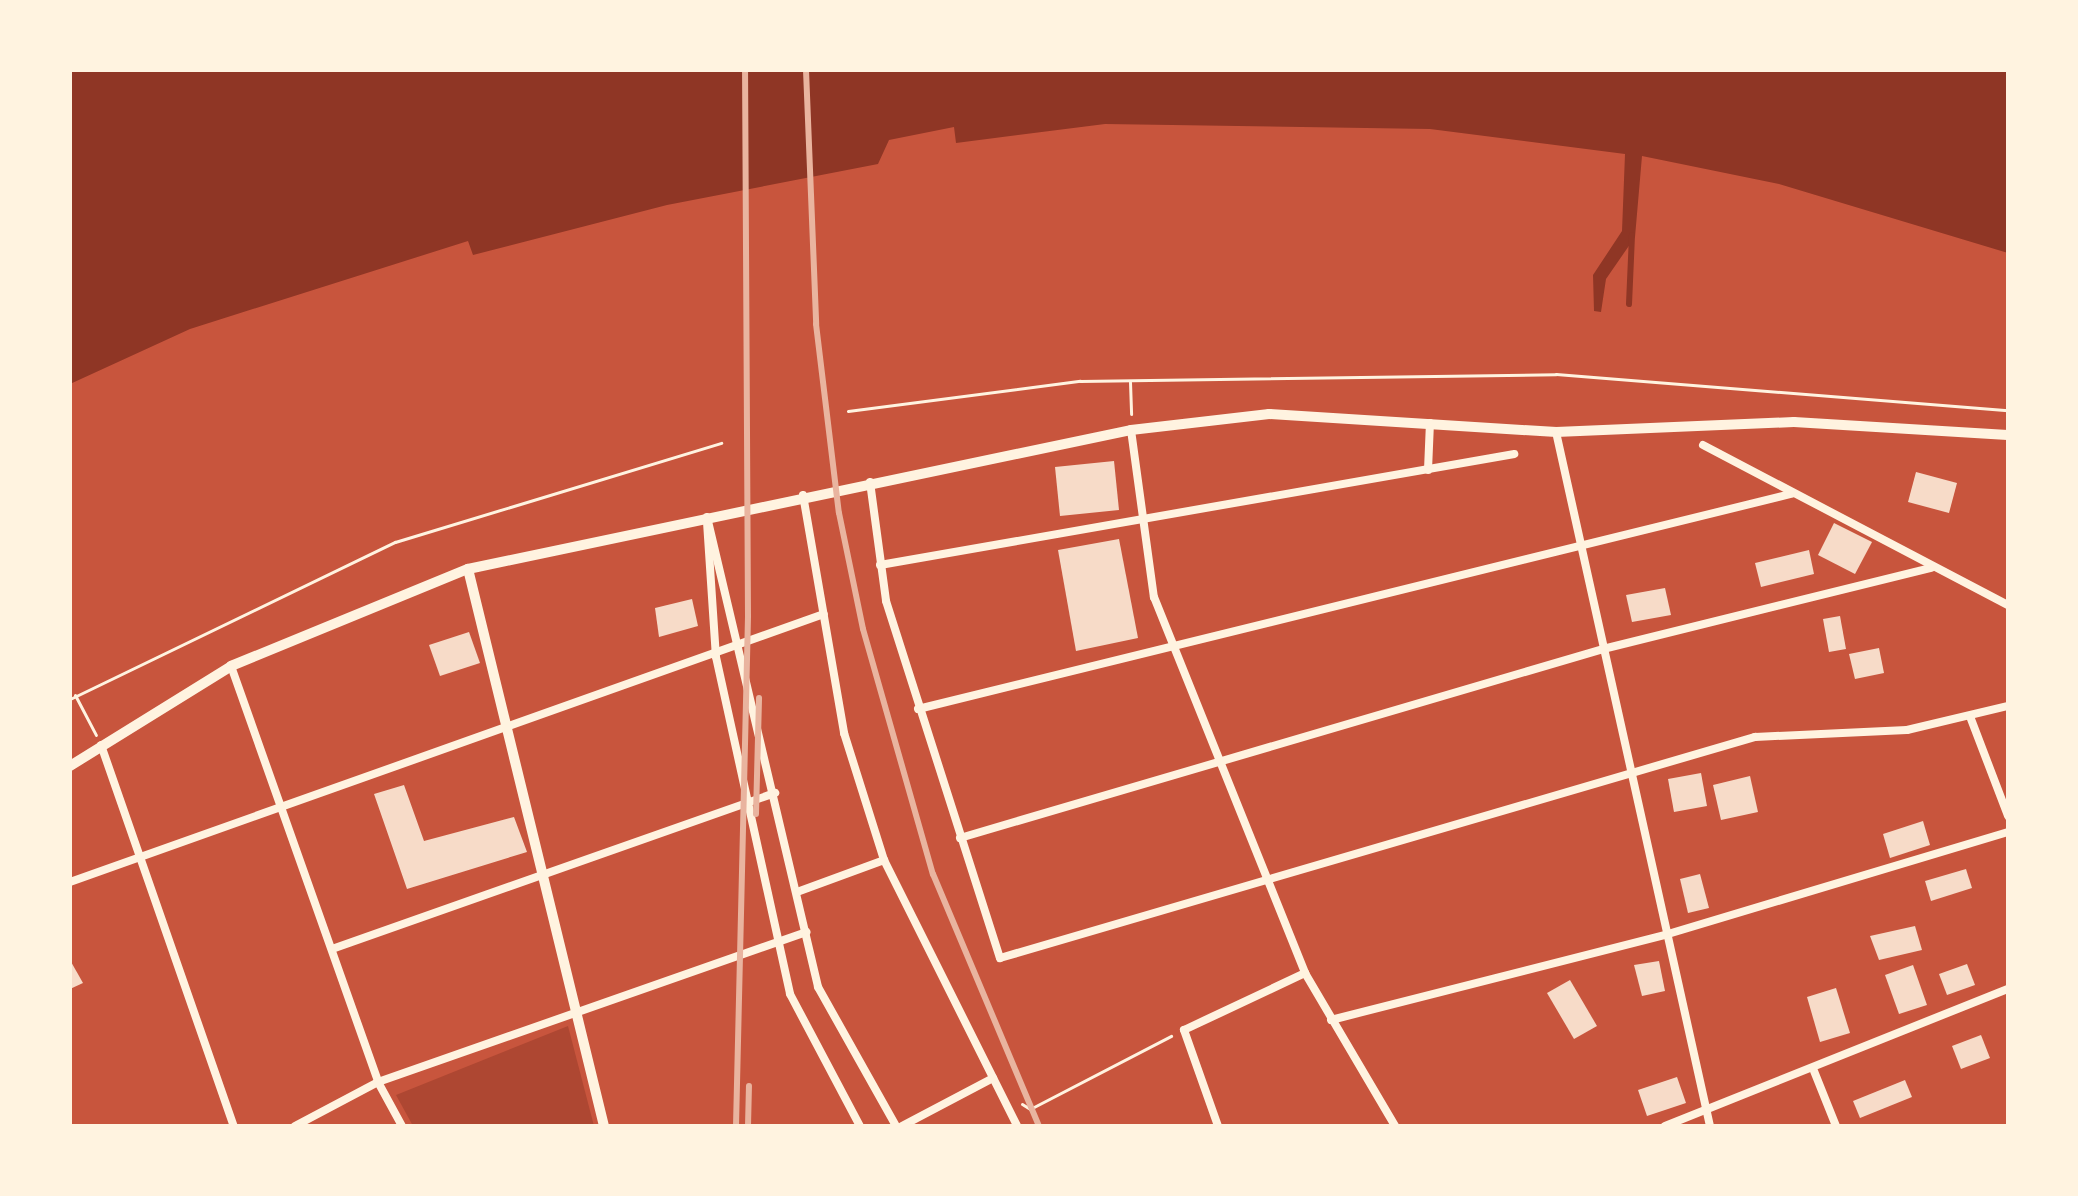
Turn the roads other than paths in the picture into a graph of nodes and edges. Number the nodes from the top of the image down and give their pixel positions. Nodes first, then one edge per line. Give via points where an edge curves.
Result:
1 (1430, 423) junction
2 (1131, 430) junction
3 (1556, 432) junction
4 (2008, 435) edge
5 (1703, 445) dead end
6 (1514, 454) dead end
7 (1428, 470) junction
8 (870, 482) junction
9 (1791, 494) junction
10 (803, 495) junction
11 (1139, 516) junction
12 (707, 517) junction
13 (1578, 544) junction
14 (880, 565) junction
15 (1931, 568) junction
16 (468, 569) junction
17 (2008, 605) edge
18 (824, 614) junction
19 (1177, 644) junction
20 (1603, 649) junction
21 (736, 651) junction
22 (716, 657) junction
23 (231, 666) junction
24 (2008, 706) edge
25 (918, 709) junction
26 (1971, 719) junction
27 (505, 731) junction
28 (101, 745) junction
29 (1220, 761) junction
30 (70, 766) edge
31 (1633, 775) junction
32 (775, 793) junction
33 (749, 805) junction
34 (281, 807) junction
35 (2008, 816) edge
36 (2008, 832) edge
37 (960, 838) junction
38 (142, 856) junction
39 (884, 860) junction
40 (543, 876) junction
41 (70, 882) edge
42 (1267, 883) junction
43 (797, 892) junction
44 (806, 932) junction
45 (1668, 934) junction
46 (779, 943) junction
47 (332, 949) junction
48 (1305, 973) junction
49 (2008, 989) edge
50 (575, 1012) junction
51 (1331, 1020) junction
52 (1814, 1071) junction
53 (993, 1078) junction
54 (378, 1082) junction
55 (1707, 1109) junction
56 (234, 1126) edge
57 (295, 1126) edge
58 (402, 1126) edge
59 (604, 1126) edge
60 (860, 1126) edge
61 (896, 1126) edge
62 (902, 1126) edge
63 (1017, 1126) edge
64 (1218, 1126) edge
65 (1395, 1126) edge
66 (1665, 1126) edge
67 (1710, 1126) edge
68 (1836, 1126) edge

1 - 2 street via 1269,414
1 - 3 street
1 - 7 street
2 - 8 street
2 - 11 street
3 - 4 street via 1794,422
3 - 13 street
5 - 9 street
6 - 7 street
7 - 11 street
8 - 10 street
8 - 14 street
9 - 13 street
9 - 15 street
10 - 12 street
10 - 18 street
11 - 14 street
11 - 19 street via 1154,597
12 - 16 street
12 - 21 street
12 - 22 street
13 - 19 street
13 - 20 street
14 - 25 street
15 - 17 street
15 - 20 street
16 - 23 street
16 - 27 street
18 - 21 street
18 - 39 street via 844,733
19 - 25 street
19 - 29 street
20 - 29 street
20 - 31 street
21 - 22 street
21 - 32 street
22 - 27 street
22 - 33 street
23 - 28 street
23 - 34 street
24 - 26 street
25 - 37 street
26 - 31 street via 1907,730 1755,737
26 - 35 street
27 - 34 street
27 - 40 street
28 - 30 street
28 - 38 street
29 - 37 street
29 - 42 street
31 - 42 street
31 - 45 street
32 - 33 street
32 - 43 street
33 - 40 street
33 - 46 street
34 - 38 street
34 - 47 street
36 - 45 street
37 - 42 street via 1000,958
38 - 41 street
38 - 56 street
39 - 43 street
39 - 53 street
40 - 47 street
40 - 50 street
42 - 48 street
43 - 44 street
44 - 46 street
44 - 61 street via 818,987
45 - 51 street
45 - 55 street
46 - 50 street
46 - 60 street via 790,994
47 - 54 street
48 - 51 street
48 - 64 street via 1184,1030
49 - 52 street
50 - 54 street
50 - 59 street
51 - 65 street
52 - 55 street
52 - 68 street
53 - 62 street
53 - 63 street
54 - 57 street
54 - 58 street
55 - 66 street
55 - 67 street

